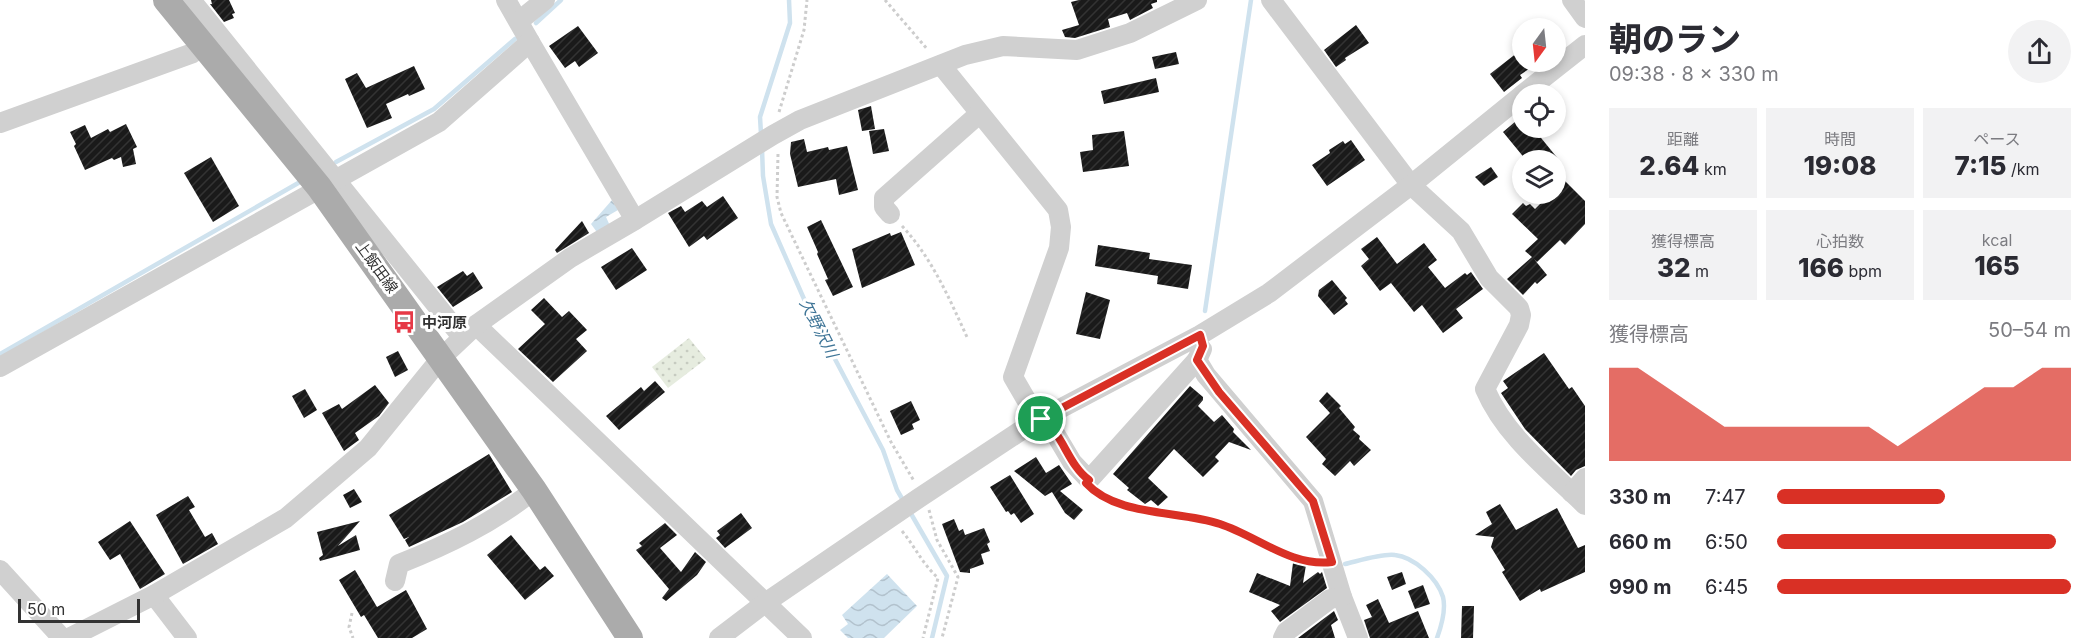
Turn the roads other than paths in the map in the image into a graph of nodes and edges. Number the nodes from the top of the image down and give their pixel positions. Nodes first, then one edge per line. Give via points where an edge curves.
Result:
1 (166, 0) edge
2 (191, 0) edge
3 (506, 0) edge
4 (545, 0) edge
5 (1197, 0) edge
6 (1271, 0) edge
7 (1572, 0) edge
8 (1585, 18) edge
9 (519, 21) junction
10 (530, 42) junction
11 (1585, 45) edge
12 (192, 53) dead end
13 (941, 65) junction
14 (1537, 84) edge
15 (1512, 104) edge
16 (979, 114) junction
17 (0, 123) edge
18 (326, 184) junction
19 (1411, 184) junction
20 (890, 214) road end
21 (635, 220) junction
22 (469, 331) junction
23 (1200, 335) junction
24 (441, 358) junction
25 (1197, 360) junction
26 (0, 367) edge
27 (1041, 419) junction
28 (534, 490) junction
29 (1581, 492) edge
30 (0, 570) edge
31 (395, 581) dead end
32 (154, 595) junction
33 (1342, 597) junction
34 (765, 603) junction
35 (62, 638) edge
36 (69, 638) edge
37 (187, 638) edge
38 (630, 638) edge
39 (719, 638) edge
40 (802, 638) edge
41 (1283, 638) edge
42 (1358, 638) edge

1 - 18 main road, 上飯田線
2 - 18 street
3 - 9 street
4 - 9 street
5 - 13 street via 1130,33 1077,50 1003,46
6 - 19 street
7 - 8 street
9 - 10 street
10 - 18 street via 439,122
10 - 21 street
11 - 14 street
12 - 17 street
13 - 16 street
13 - 21 street via 800,120
15 - 19 street
16 - 20 street via 884,198 884,207
16 - 27 street via 1058,210 1059,248 1013,377
18 - 22 street
18 - 24 main road, 上飯田線
18 - 26 street
19 - 23 street via 1269,293
19 - 29 street via 1461,231 1489,278 1519,308 1519,325 1485,389 1491,402 1508,427
21 - 22 street via 570,258
22 - 24 street
22 - 34 street
23 - 25 street via 1203,346
23 - 27 street
24 - 28 main road, 上飯田線
24 - 32 street via 369,448 286,518
25 - 27 street via 1089,480 1072,462 1050,425
25 - 33 street via 1217,401 1313,501
27 - 34 street
28 - 31 street via 458,539 399,564
28 - 38 main road, 上飯田線
30 - 35 street
32 - 36 street
32 - 37 street
33 - 41 street via 1330,599
33 - 42 street
34 - 39 street
34 - 40 street

